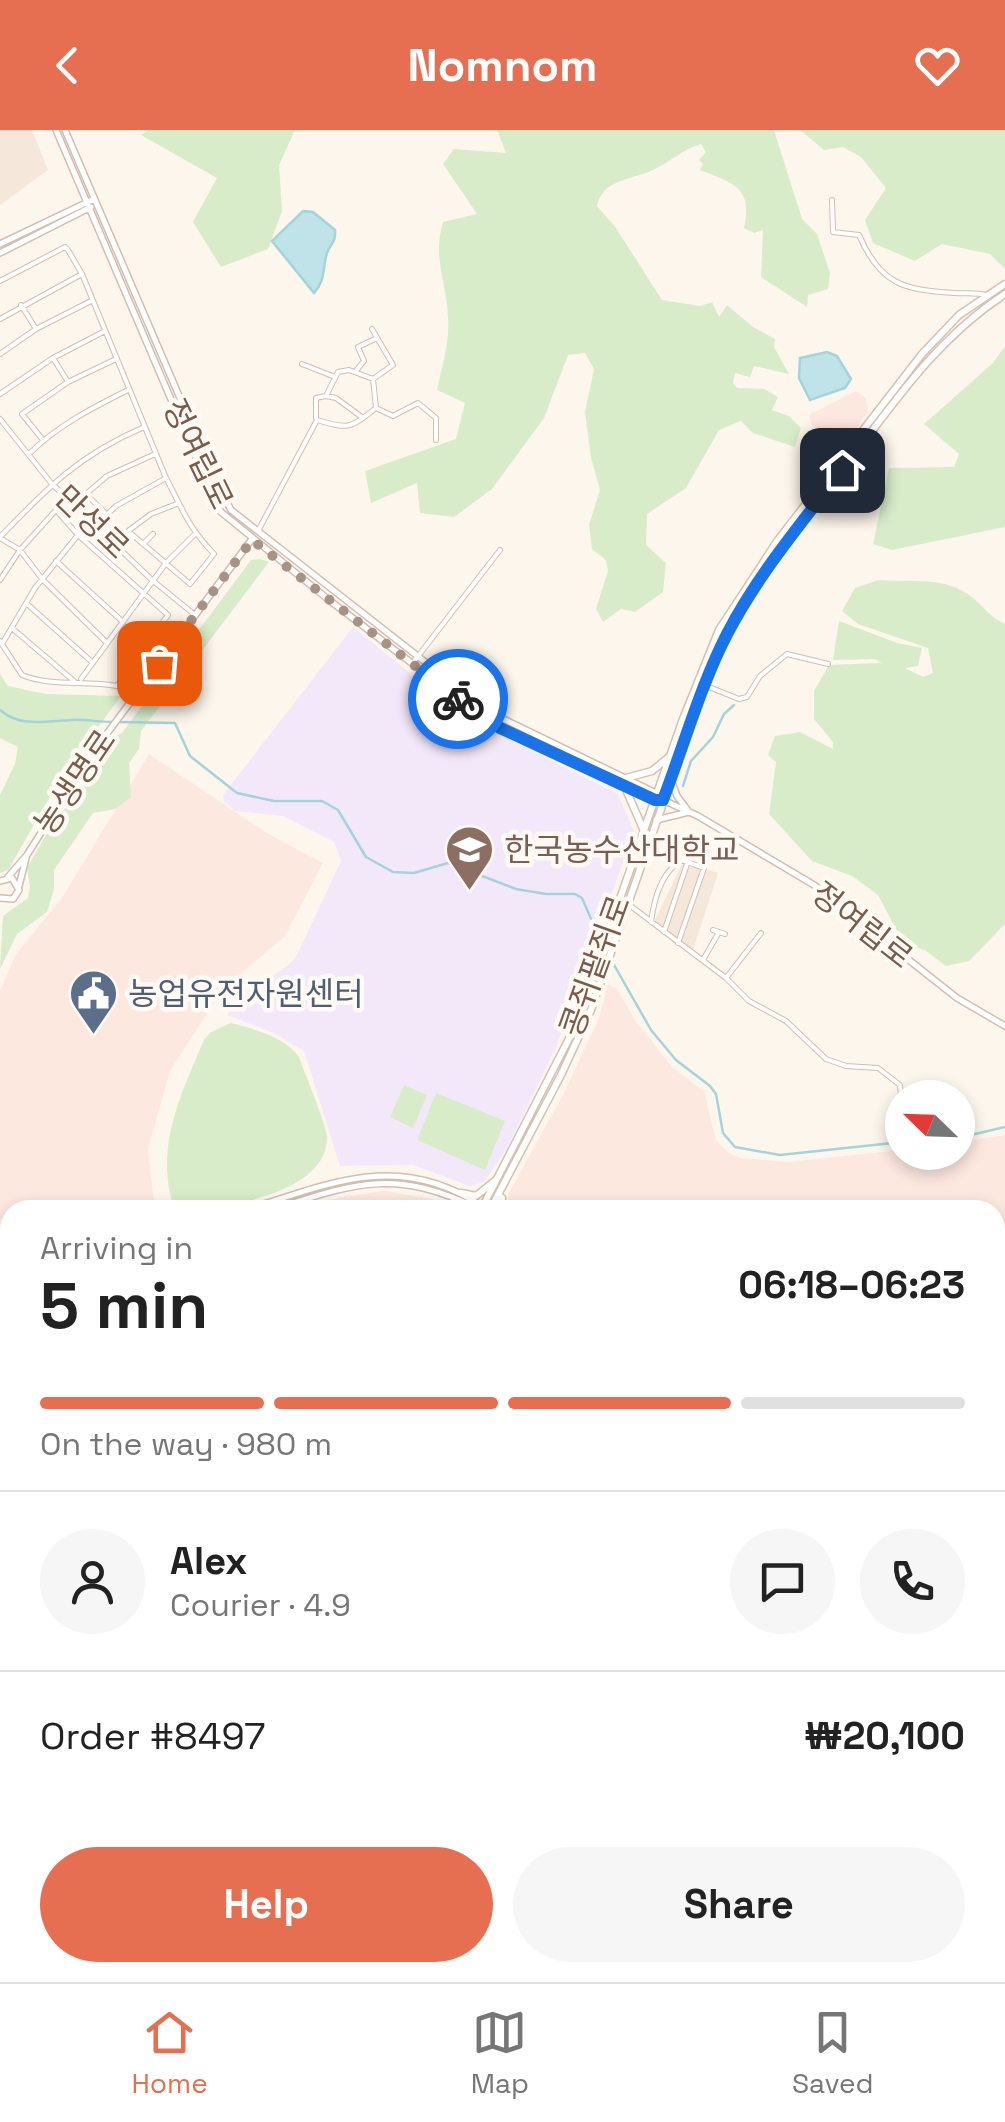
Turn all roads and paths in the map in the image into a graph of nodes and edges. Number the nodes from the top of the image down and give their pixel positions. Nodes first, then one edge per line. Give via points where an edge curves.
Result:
1 (56, 130) edge
2 (64, 130) edge
3 (832, 200) dead end
4 (95, 202) junction
5 (87, 205) junction
6 (0, 244) edge
7 (0, 253) edge
8 (82, 274) junction
9 (1, 278) edge
10 (1005, 284) edge
11 (1005, 294) edge
12 (987, 296) junction
13 (1001, 300) edge
14 (93, 301) junction
15 (22, 305) junction
16 (0, 320) edge
17 (36, 329) junction
18 (372, 329) dead end
19 (104, 332) junction
20 (377, 338) junction
21 (0, 354) edge
22 (53, 358) junction
23 (116, 359) junction
24 (302, 364) dead end
25 (354, 372) junction
26 (335, 377) junction
27 (373, 379) junction
28 (68, 382) junction
29 (128, 390) junction
30 (1, 392) edge
31 (897, 392) junction
32 (326, 396) junction
33 (376, 408) junction
34 (363, 418) junction
35 (0, 419) edge
36 (317, 420) junction
37 (144, 427) junction
38 (864, 435) junction
39 (43, 440) junction
40 (436, 440) dead end
41 (30, 453) junction
42 (155, 454) junction
43 (166, 478) junction
44 (52, 484) junction
45 (179, 503) junction
46 (107, 515) junction
47 (96, 525) junction
48 (257, 533) junction
49 (78, 534) junction
50 (153, 534) dead end
51 (195, 534) junction
52 (0, 537) edge
53 (252, 540) junction
54 (143, 544) junction
55 (20, 550) junction
56 (500, 550) dead end
57 (56, 562) junction
58 (166, 564) junction
59 (0, 580) edge
60 (42, 580) junction
61 (152, 580) junction
62 (144, 593) junction
63 (26, 603) junction
64 (196, 615) junction
65 (123, 622) junction
66 (12, 628) junction
67 (1, 642) edge
68 (107, 643) junction
69 (415, 661) junction
70 (93, 663) junction
71 (828, 664) dead end
72 (77, 681) junction
73 (704, 685) junction
74 (460, 689) junction
75 (455, 696) junction
76 (673, 753) junction
77 (672, 766) junction
78 (626, 778) junction
79 (671, 778) junction
80 (628, 788) junction
81 (659, 798) junction
82 (688, 812) junction
83 (656, 820) junction
84 (644, 831) junction
85 (27, 855) junction
86 (688, 862) junction
87 (629, 875) junction
88 (8, 878) junction
89 (0, 880) edge
90 (19, 886) junction
91 (0, 898) edge
92 (628, 904) junction
93 (651, 922) junction
94 (664, 932) junction
95 (719, 932) dead end
96 (761, 933) dead end
97 (678, 942) junction
98 (704, 960) junction
99 (726, 978) junction
100 (1005, 1026) edge
101 (894, 1080) edge
102 (498, 1181) junction
103 (498, 1196) junction
104 (460, 1197) junction
105 (278, 1200) edge
106 (303, 1200) edge
107 (462, 1200) edge
108 (466, 1200) edge
109 (490, 1200) edge
110 (494, 1200) edge
111 (502, 1200) edge

1 - 5 street, 정여립로
2 - 4 street, 정여립로
3 - 12 street via 833,232 858,235 887,278 925,291
4 - 5 street
4 - 48 street, 정여립로 via 216,482 232,510
5 - 6 street
5 - 7 street
5 - 53 street, 정여립로 via 211,493
8 - 9 street via 65,246
8 - 14 street
8 - 15 street
10 - 12 main road, 콩쥐팥쥐로
11 - 13 main road, 콩쥐팥쥐로
12 - 13 street
12 - 31 main road, 콩쥐팥쥐로 via 943,329
13 - 31 main road, 콩쥐팥쥐로 via 966,320
14 - 17 street
14 - 19 street
15 - 16 street
15 - 17 street
17 - 21 street
18 - 20 street
19 - 22 street
19 - 23 street
20 - 25 street via 358,347 364,361
20 - 27 street via 393,365
22 - 28 street
22 - 30 street
23 - 28 street
23 - 29 street
24 - 26 street
25 - 26 street
25 - 27 street
26 - 32 street
27 - 33 street
28 - 39 street via 22,414
29 - 37 street
29 - 39 street
31 - 38 main road, 콩쥐팥쥐로
32 - 34 street
32 - 36 street, 농생명로 via 316,398
33 - 34 street
33 - 40 street via 393,416 418,403 436,418
34 - 36 street via 346,428
35 - 41 street, 만성로
36 - 48 street, 농생명로
37 - 42 street
37 - 44 street via 109,442
38 - 73 main road, 콩쥐팥쥐로 via 751,592
38 - 76 main road, 콩쥐팥쥐로 via 778,540 726,618
39 - 41 street
41 - 44 street, 만성로
42 - 43 street
42 - 46 street via 107,476 86,494
43 - 45 street
43 - 46 street
44 - 47 street, 만성로
44 - 52 street
45 - 51 street
45 - 54 street via 128,531
46 - 47 street
47 - 61 street, 만성로
48 - 53 street, 농생명로
48 - 69 street, 정여립로
49 - 55 street via 56,510
49 - 57 street
49 - 62 street
50 - 54 street
51 - 58 street
51 - 58 street via 214,554 190,584
52 - 55 street
53 - 64 street, 농생명로
53 - 69 street, 정여립로
54 - 58 street
55 - 59 street
55 - 60 street
56 - 69 street
57 - 60 street
57 - 65 street
58 - 61 street
60 - 63 street
60 - 68 street
61 - 62 street
61 - 64 street, 만성로
62 - 65 street
62 - 72 street via 168,616 117,686
63 - 66 street
63 - 70 street
64 - 85 street, 농생명로 via 102,739
65 - 68 street
66 - 67 street
66 - 72 street
67 - 72 street via 22,676
68 - 70 street
69 - 74 street, 정여립로
69 - 75 street, 정여립로
70 - 72 street
71 - 73 street via 787,654 739,700
73 - 77 main road, 콩쥐팥쥐로
74 - 75 street
74 - 78 street, 정여립로 via 507,722
75 - 80 street, 정여립로 via 500,728
76 - 77 main road, 콩쥐팥쥐로
76 - 78 main road via 652,770
77 - 79 main road, 콩쥐팥쥐로
77 - 81 main road, 콩쥐팥쥐로
78 - 81 street, 정여립로
79 - 81 main road, 콩쥐팥쥐로
79 - 82 street
80 - 81 street, 정여립로
80 - 84 main road
81 - 82 street, 정여립로
81 - 83 main road, 콩쥐팥쥐로
81 - 84 main road, 콩쥐팥쥐로
82 - 83 street
82 - 100 street, 정여립로 via 814,885 957,998
83 - 92 main road, 콩쥐팥쥐로
84 - 87 main road, 콩쥐팥쥐로
85 - 88 street
85 - 90 street
86 - 93 street via 668,872
86 - 94 street
86 - 97 street via 704,868
87 - 92 main road
87 - 102 main road, 콩쥐팥쥐로 via 575,1026
88 - 89 street
88 - 90 street
90 - 91 street via 7,903
92 - 93 street
92 - 103 main road, 콩쥐팥쥐로 via 580,1035
93 - 94 street
94 - 97 street
95 - 98 street
96 - 99 street
97 - 98 street
98 - 99 street
99 - 101 street via 826,1060 871,1066
102 - 104 main road via 476,1196
102 - 109 main road, 콩쥐팥쥐로
103 - 110 main road, 콩쥐팥쥐로
103 - 111 main road
104 - 105 street via 419,1178 376,1174
104 - 106 street via 385,1181
104 - 107 main road
104 - 108 street

